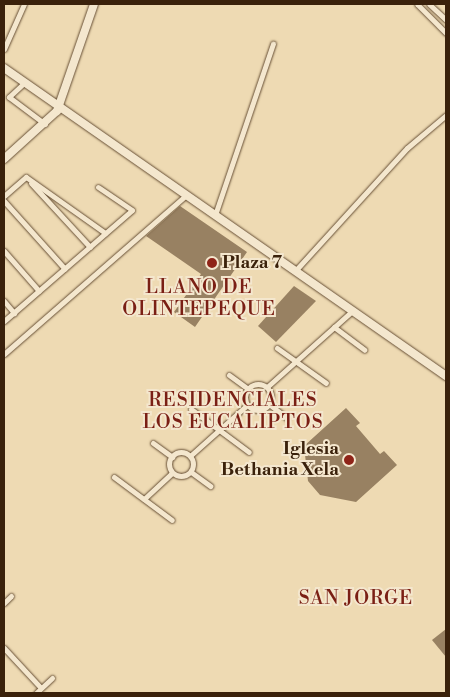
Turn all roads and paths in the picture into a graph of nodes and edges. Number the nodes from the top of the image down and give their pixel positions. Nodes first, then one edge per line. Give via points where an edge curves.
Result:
1 (24, 4) edge
2 (94, 4) edge
3 (417, 4) edge
4 (429, 4) edge
5 (424, 10) junction
6 (446, 20) edge
7 (446, 33) edge
8 (273, 44) dead end
9 (4, 49) edge
10 (4, 68) edge
11 (25, 82) junction
12 (9, 97) junction
13 (4, 101) edge
14 (59, 107) junction
15 (446, 115) edge
16 (45, 124) junction
17 (4, 159) edge
18 (26, 177) junction
19 (98, 187) dead end
20 (186, 195) junction
21 (4, 196) edge
22 (4, 201) edge
23 (215, 215) junction
24 (105, 233) junction
25 (90, 247) junction
26 (4, 251) edge
27 (65, 269) junction
28 (295, 271) junction
29 (40, 291) junction
30 (4, 301) edge
31 (352, 311) junction
32 (14, 313) junction
33 (4, 322) edge
34 (334, 327) junction
35 (277, 348) dead end
36 (364, 350) dead end
37 (4, 354) edge
38 (296, 362) junction
39 (446, 374) edge
40 (229, 375) dead end
41 (326, 383) dead end
42 (267, 387) junction
43 (247, 388) junction
44 (269, 404) junction
45 (247, 405) junction
46 (191, 409) dead end
47 (287, 418) dead end
48 (220, 430) junction
49 (152, 443) dead end
50 (249, 452) dead end
51 (190, 456) junction
52 (172, 457) junction
53 (191, 472) junction
54 (172, 473) junction
55 (114, 477) dead end
56 (210, 486) dead end
57 (144, 499) junction
58 (172, 520) dead end
59 (11, 596) dead end
60 (4, 603) edge
61 (4, 648) edge
62 (52, 678) dead end
63 (41, 688) junction
64 (36, 693) edge

1 - 9 street
2 - 14 main road
3 - 5 street
4 - 5 street
4 - 6 street
5 - 7 street
8 - 23 street
10 - 11 main road
11 - 12 street
11 - 14 main road
12 - 13 street
12 - 16 street
14 - 16 main road
14 - 20 main road
15 - 28 street via 407,148
16 - 17 main road
18 - 21 street
18 - 24 street
18 - 25 street
19 - 24 street via 132,210
20 - 23 main road
20 - 37 street
22 - 27 street
23 - 28 main road
24 - 25 street
25 - 27 street
26 - 29 street
27 - 29 street
28 - 31 main road
29 - 32 street
30 - 32 street
31 - 34 street
31 - 39 main road
32 - 33 street
34 - 36 street
34 - 38 street
35 - 38 street
38 - 41 street
38 - 42 street
40 - 43 street
42 - 43 street via 255,384
42 - 44 street via 271,396
43 - 45 street
44 - 45 street via 259,410
44 - 47 street
45 - 48 street
46 - 48 street
48 - 50 street
48 - 51 street
49 - 52 street
51 - 52 street via 181,452
51 - 53 street
52 - 54 street
53 - 54 street via 182,476
53 - 56 street
54 - 57 street
55 - 57 street
57 - 58 street
59 - 60 street
61 - 63 street
62 - 63 street
63 - 64 street

